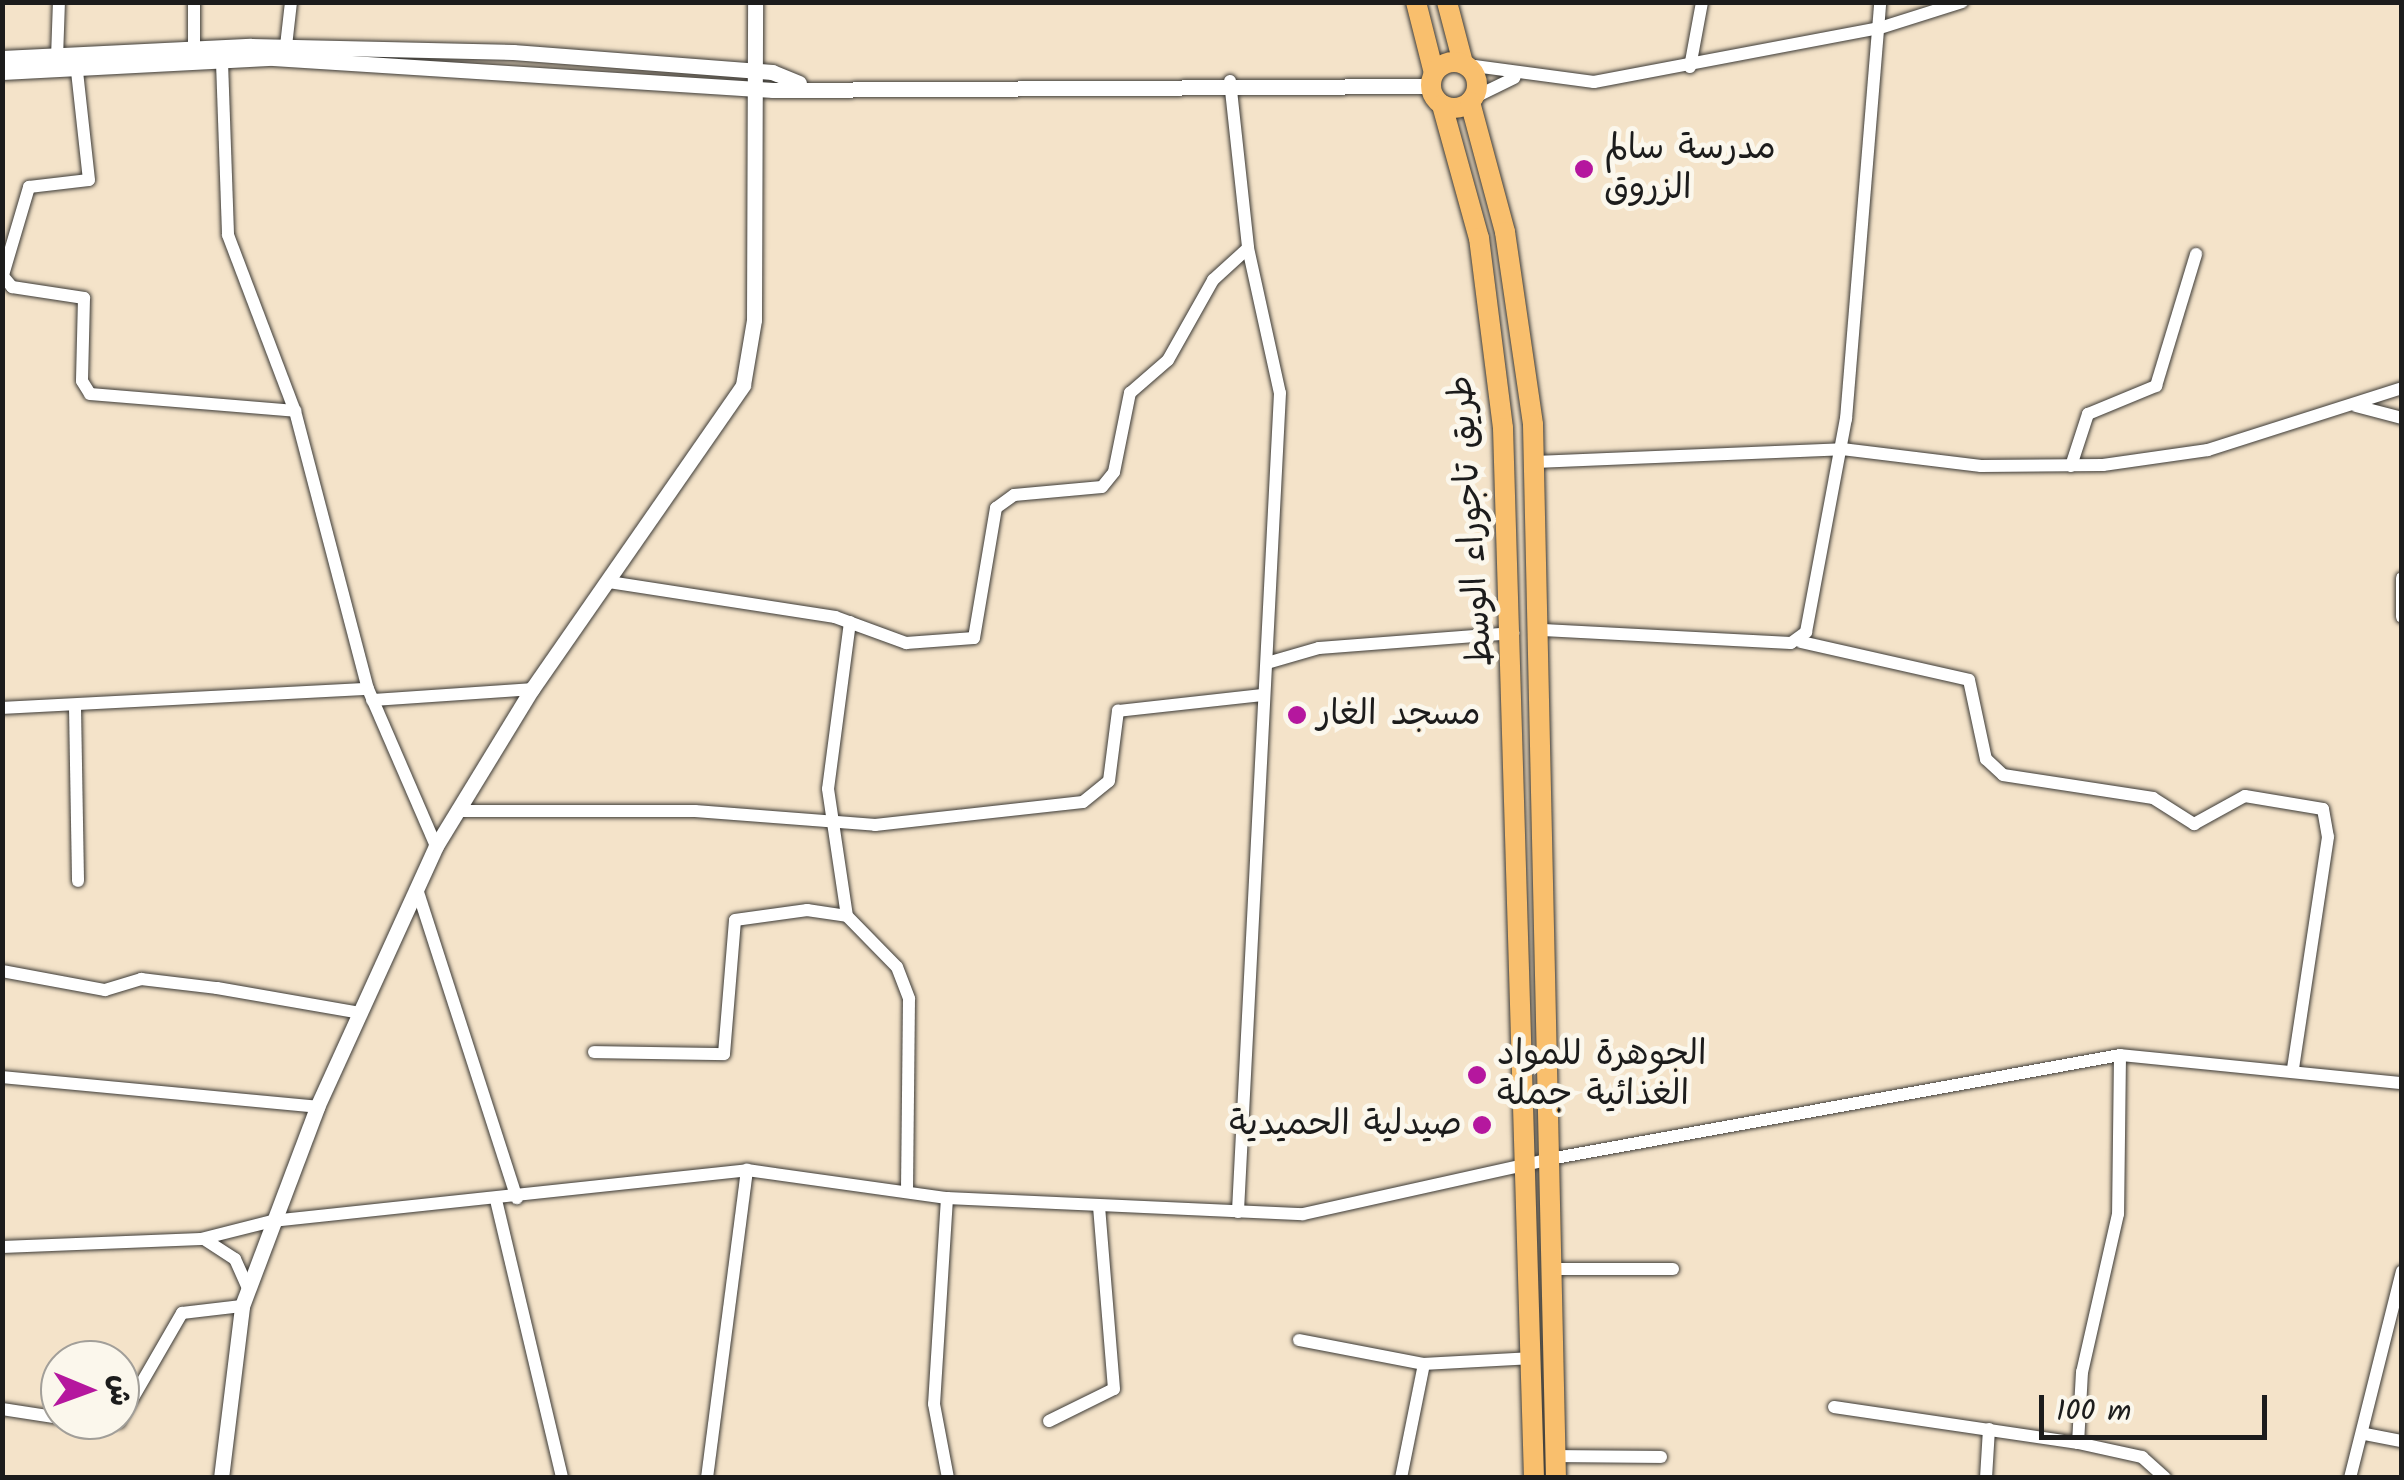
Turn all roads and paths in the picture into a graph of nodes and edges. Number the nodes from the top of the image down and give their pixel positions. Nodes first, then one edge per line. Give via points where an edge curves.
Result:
1 (59, 2) edge
2 (194, 2) edge
3 (291, 2) edge
4 (755, 2) edge
5 (1416, 2) edge
6 (1447, 2) edge
7 (1702, 2) edge
8 (1880, 2) edge
9 (1962, 2) edge
10 (1880, 28) junction
11 (286, 46) junction
12 (194, 48) junction
13 (2, 58) edge
14 (57, 58) junction
15 (222, 62) junction
16 (1465, 64) junction
17 (1690, 67) junction
18 (753, 71) junction
19 (2, 72) edge
20 (77, 72) junction
21 (1514, 78) junction
22 (1432, 79) junction
23 (1230, 81) junction
24 (799, 83) junction
25 (752, 89) junction
26 (1472, 100) junction
27 (1442, 105) junction
28 (1248, 248) junction
29 (2196, 254) dead end
30 (3, 275) edge
31 (2402, 388) edge
32 (2356, 406) junction
33 (295, 411) junction
34 (2402, 418) edge
35 (1842, 449) junction
36 (1535, 462) junction
37 (2072, 466) junction
38 (2402, 578) edge
39 (609, 582) junction
40 (2402, 618) edge
41 (850, 622) junction
42 (1543, 630) junction
43 (1513, 634) junction
44 (1801, 642) junction
45 (1267, 663) junction
46 (532, 689) junction
47 (370, 695) junction
48 (1264, 695) junction
49 (75, 707) junction
50 (2, 708) edge
51 (457, 811) junction
52 (833, 825) junction
53 (436, 846) junction
54 (78, 881) dead end
55 (416, 889) junction
56 (847, 916) junction
57 (2, 971) edge
58 (360, 1013) junction
59 (594, 1052) dead end
60 (2120, 1055) junction
61 (2293, 1069) junction
62 (2, 1077) edge
63 (2402, 1082) edge
64 (317, 1107) junction
65 (1555, 1158) junction
66 (1527, 1163) junction
67 (747, 1170) junction
68 (908, 1188) junction
69 (517, 1198) junction
70 (947, 1198) junction
71 (496, 1200) junction
72 (1098, 1208) junction
73 (1238, 1212) junction
74 (272, 1221) junction
75 (201, 1238) junction
76 (2, 1247) edge
77 (1555, 1269) junction
78 (1673, 1269) dead end
79 (2402, 1271) edge
80 (248, 1288) junction
81 (242, 1306) junction
82 (1300, 1340) dead end
83 (1532, 1358) junction
84 (1424, 1364) junction
85 (140, 1385) edge
86 (1834, 1407) dead end
87 (2, 1409) edge
88 (40, 1415) edge
89 (1049, 1422) dead end
90 (1989, 1428) junction
91 (2365, 1434) junction
92 (2402, 1441) edge
93 (2078, 1442) junction
94 (1662, 1457) dead end
95 (1556, 1467) edge
96 (222, 1478) edge
97 (562, 1478) edge
98 (707, 1478) edge
99 (948, 1478) edge
100 (1400, 1478) edge
101 (1534, 1478) edge
102 (1986, 1478) edge
103 (2165, 1478) edge
104 (2350, 1478) edge

1 - 14 street
2 - 12 street
3 - 11 street
4 - 18 street
5 - 22 main road
6 - 16 main road
7 - 17 street
8 - 10 street
9 - 10 street
10 - 17 street
10 - 35 street
11 - 12 street
11 - 18 street
12 - 14 street
13 - 14 street
15 - 20 street
15 - 25 street via 349,60
15 - 33 street via 220,204
16 - 21 street
16 - 22 main road
16 - 26 main road via 1477,80
17 - 21 street via 1594,82
18 - 24 street
18 - 25 street
19 - 20 street
20 - 30 street via 89,180 29,187
21 - 26 street
22 - 23 street
22 - 27 main road, طريق تاجوراء الوسط
23 - 24 street
23 - 28 street
24 - 25 street
25 - 39 street via 754,320 743,386
26 - 27 main road
26 - 36 main road via 1506,232
27 - 43 main road, طريق تاجوراء الوسط via 1479,238 1503,428
28 - 41 street via 1213,280 1168,360 1130,392 1114,472 1102,487 1014,495 996,508 974,638 906,643
28 - 45 street via 1280,393
29 - 37 street via 2156,386 2088,414
30 - 33 street via 12,287 84,298 82,381 90,394
31 - 32 street
32 - 34 street
32 - 37 street via 2208,450
33 - 47 street
35 - 36 street
35 - 37 street
35 - 44 street
36 - 42 main road
38 - 40 street
39 - 41 street
39 - 46 street
41 - 52 street via 828,732
42 - 44 street
42 - 65 main road
43 - 45 street via 1319,648
43 - 66 main road, طريق تاجوراء الوسط
44 - 61 street via 1969,680 1986,759 2003,776 2154,798 2194,824 2245,796 2323,809 2328,837
45 - 48 street
46 - 47 street
46 - 51 street
47 - 49 street
47 - 53 street
48 - 52 street via 1118,710 1109,781 1083,802
48 - 73 street
49 - 50 street
49 - 54 street
51 - 52 street via 695,811
51 - 53 street
52 - 56 street
53 - 55 street
55 - 58 street
55 - 69 street
56 - 59 street via 735,920 724,1054
56 - 68 street via 897,967 909,999
57 - 58 street via 105,990 141,979 218,988
58 - 64 street
60 - 61 street
60 - 65 street
60 - 93 street via 2118,1214 2082,1372
61 - 63 street
62 - 64 street
64 - 74 street
65 - 66 street
65 - 77 main road
66 - 73 street via 1332,1210
66 - 83 main road, طريق تاجوراء الوسط
67 - 68 street
67 - 69 street
67 - 98 street
68 - 70 street
69 - 71 street
70 - 72 street
70 - 99 street via 934,1404
71 - 74 street
71 - 97 street
72 - 73 street
72 - 89 street via 1114,1389
74 - 75 street
74 - 80 street
75 - 76 street
75 - 80 street via 235,1259
77 - 78 street
77 - 95 main road
79 - 91 street
80 - 81 street
81 - 85 street via 182,1313
81 - 96 street
82 - 84 street
83 - 84 street
83 - 101 main road, طريق تاجوراء الوسط
84 - 100 street
86 - 90 street
87 - 88 street
90 - 93 street
90 - 102 street
91 - 92 street
91 - 104 street
93 - 103 street via 2142,1457
94 - 95 street

